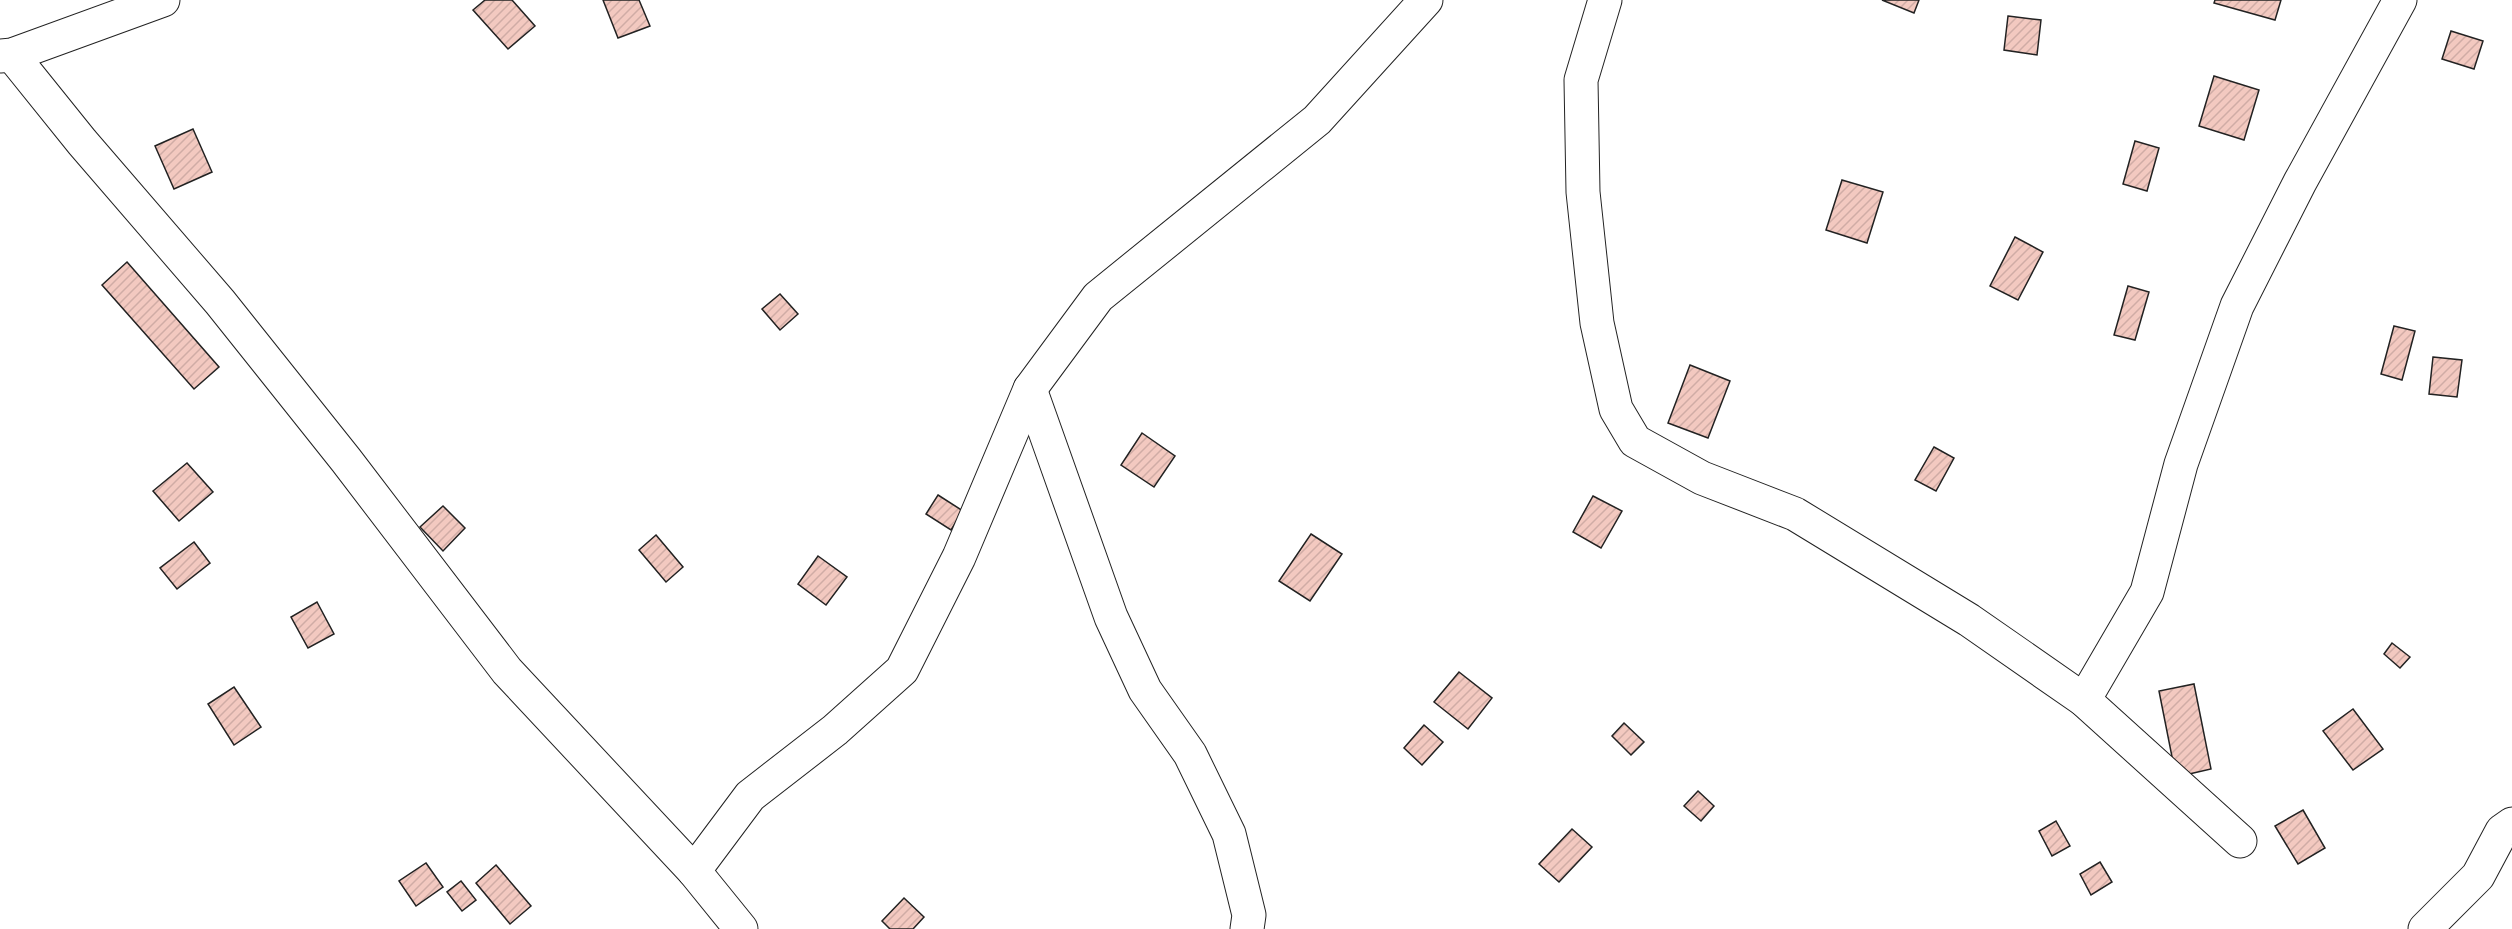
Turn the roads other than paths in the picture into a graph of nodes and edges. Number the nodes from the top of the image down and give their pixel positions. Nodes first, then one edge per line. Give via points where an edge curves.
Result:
1 (163, 0) edge
2 (1426, 0) edge
3 (1605, 0) edge
4 (2400, 0) edge
5 (6, 55) edge
6 (1030, 389) junction
7 (2084, 700) junction
8 (2512, 824) edge
9 (2240, 841) dead end
10 (694, 871) junction
11 (741, 929) edge
12 (1247, 929) edge
13 (2425, 929) edge

1 - 5 street
2 - 6 street via 1317,120 1098,297
3 - 7 street via 1581,80 1583,192 1597,322 1616,409 1635,441 1702,478 1795,514 1969,620
4 - 7 street via 2237,306 2181,464 2146,592
5 - 10 street via 220,302 507,671
6 - 10 street via 959,557 902,670 835,730 750,796
6 - 12 street via 1111,617 1145,690 1190,754 1228,834 1249,915
7 - 9 street
8 - 13 street via 2502,831 2478,876
10 - 11 street

